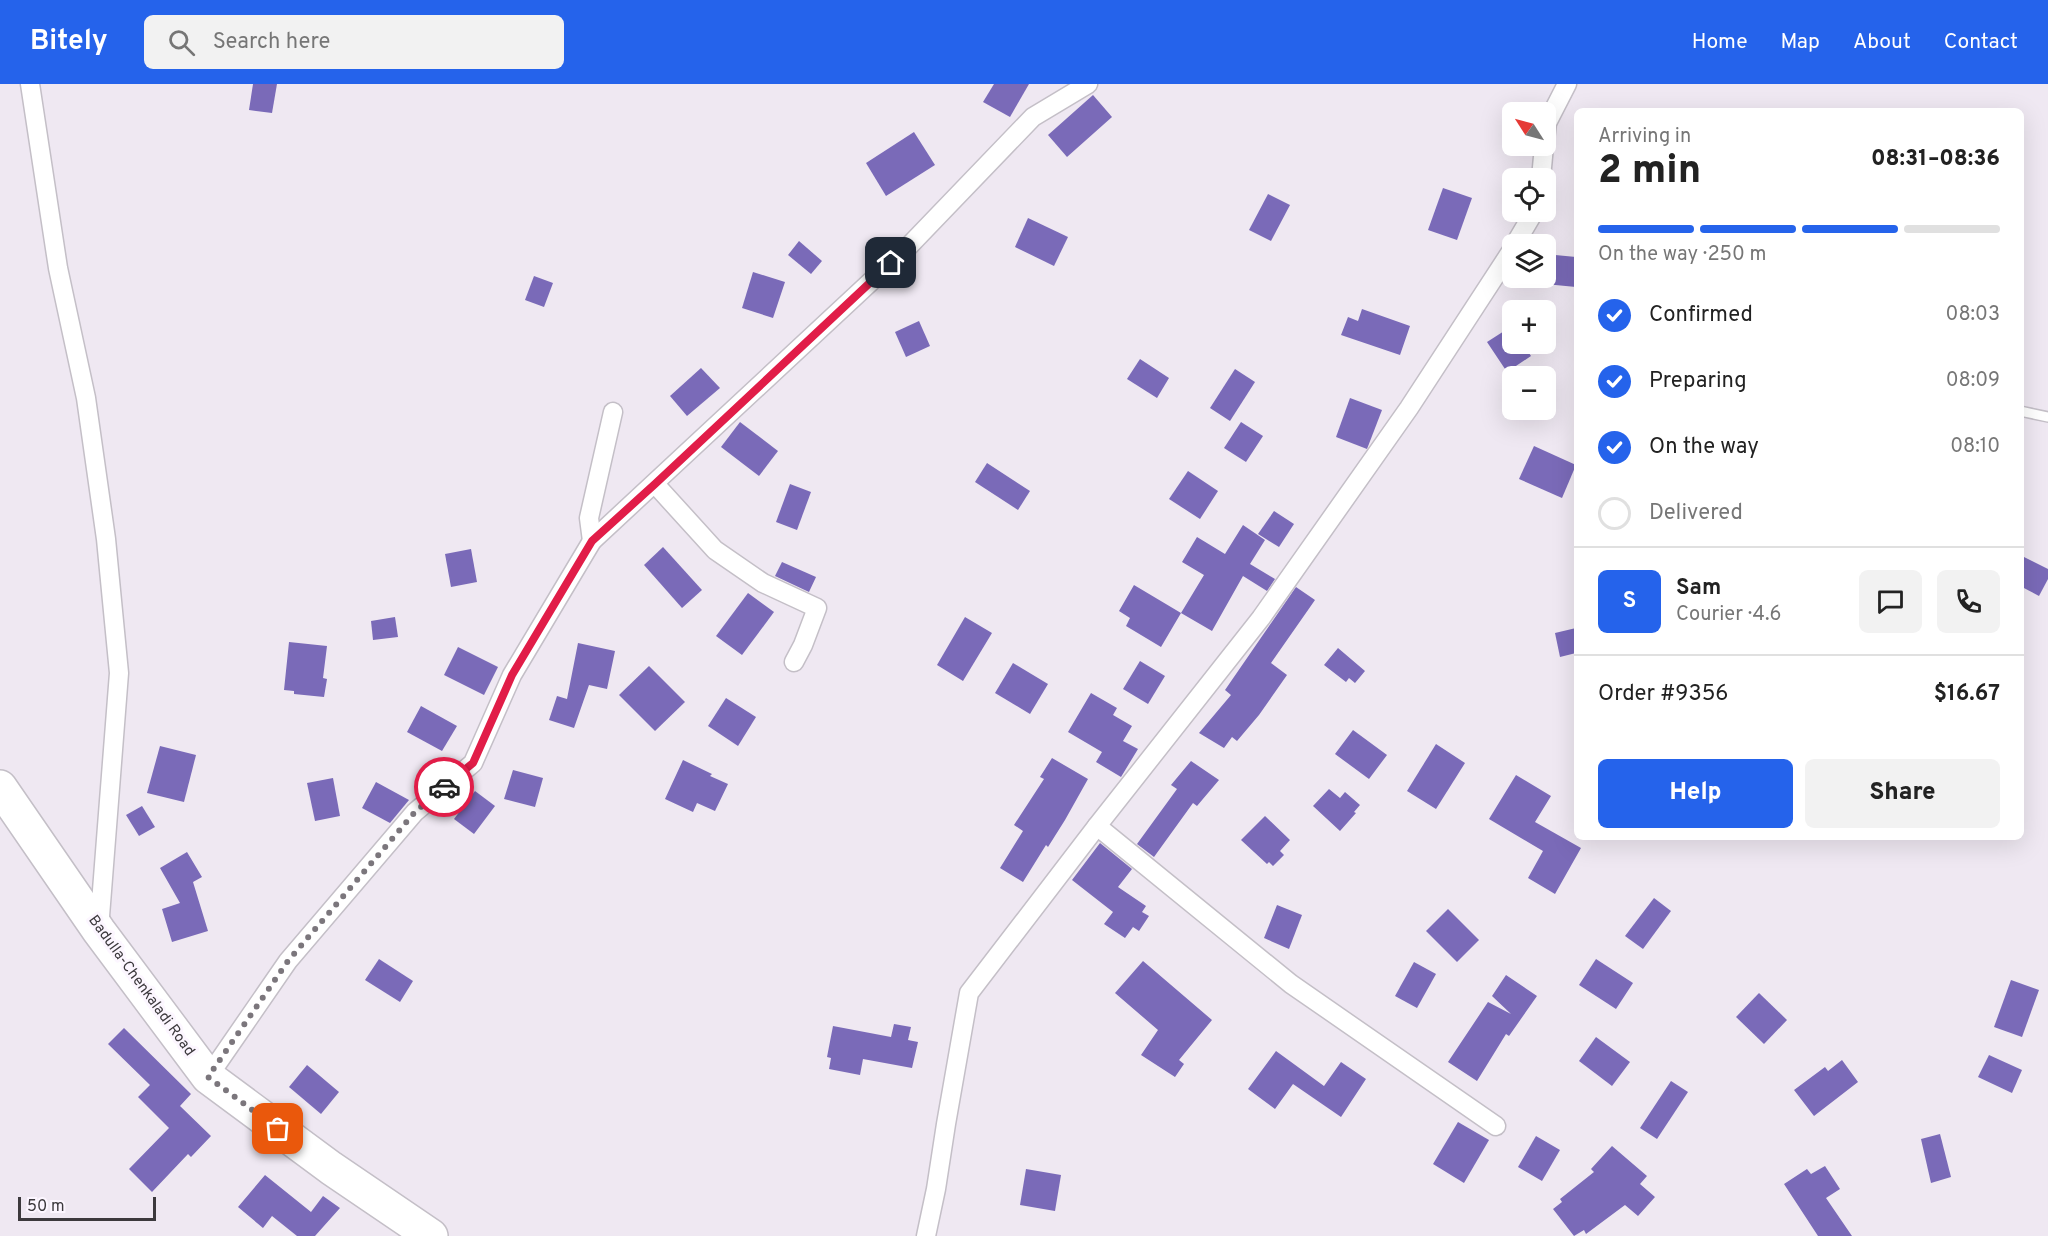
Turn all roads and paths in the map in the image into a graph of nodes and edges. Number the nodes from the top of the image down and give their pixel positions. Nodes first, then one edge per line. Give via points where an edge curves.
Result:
1 (30, 84) edge
2 (1088, 84) edge
3 (1568, 84) edge
4 (1556, 106) edge
5 (1502, 265) edge
6 (613, 412) dead end
7 (2024, 412) edge
8 (2048, 417) edge
9 (655, 484) junction
10 (592, 541) junction
11 (794, 662) dead end
12 (0, 787) edge
13 (1097, 826) junction
14 (99, 931) junction
15 (208, 1077) junction
16 (1496, 1126) dead end
17 (431, 1236) edge
18 (926, 1236) edge

1 - 14 street via 58,268 86,398 106,539 119,673
2 - 9 street via 1032,117 908,247
3 - 4 street
5 - 13 street via 1409,408 1261,618
6 - 10 street via 589,518
7 - 8 lane
9 - 10 street
9 - 11 street via 715,550 763,584 817,608
10 - 15 street via 512,675 473,763 415,812 288,961
12 - 14 highway, Badulla-Chenkaladi Road
13 - 16 street via 1291,984
13 - 18 street via 969,993
14 - 15 highway, Badulla-Chenkaladi Road
15 - 17 highway, Badulla-Chenkaladi Road

